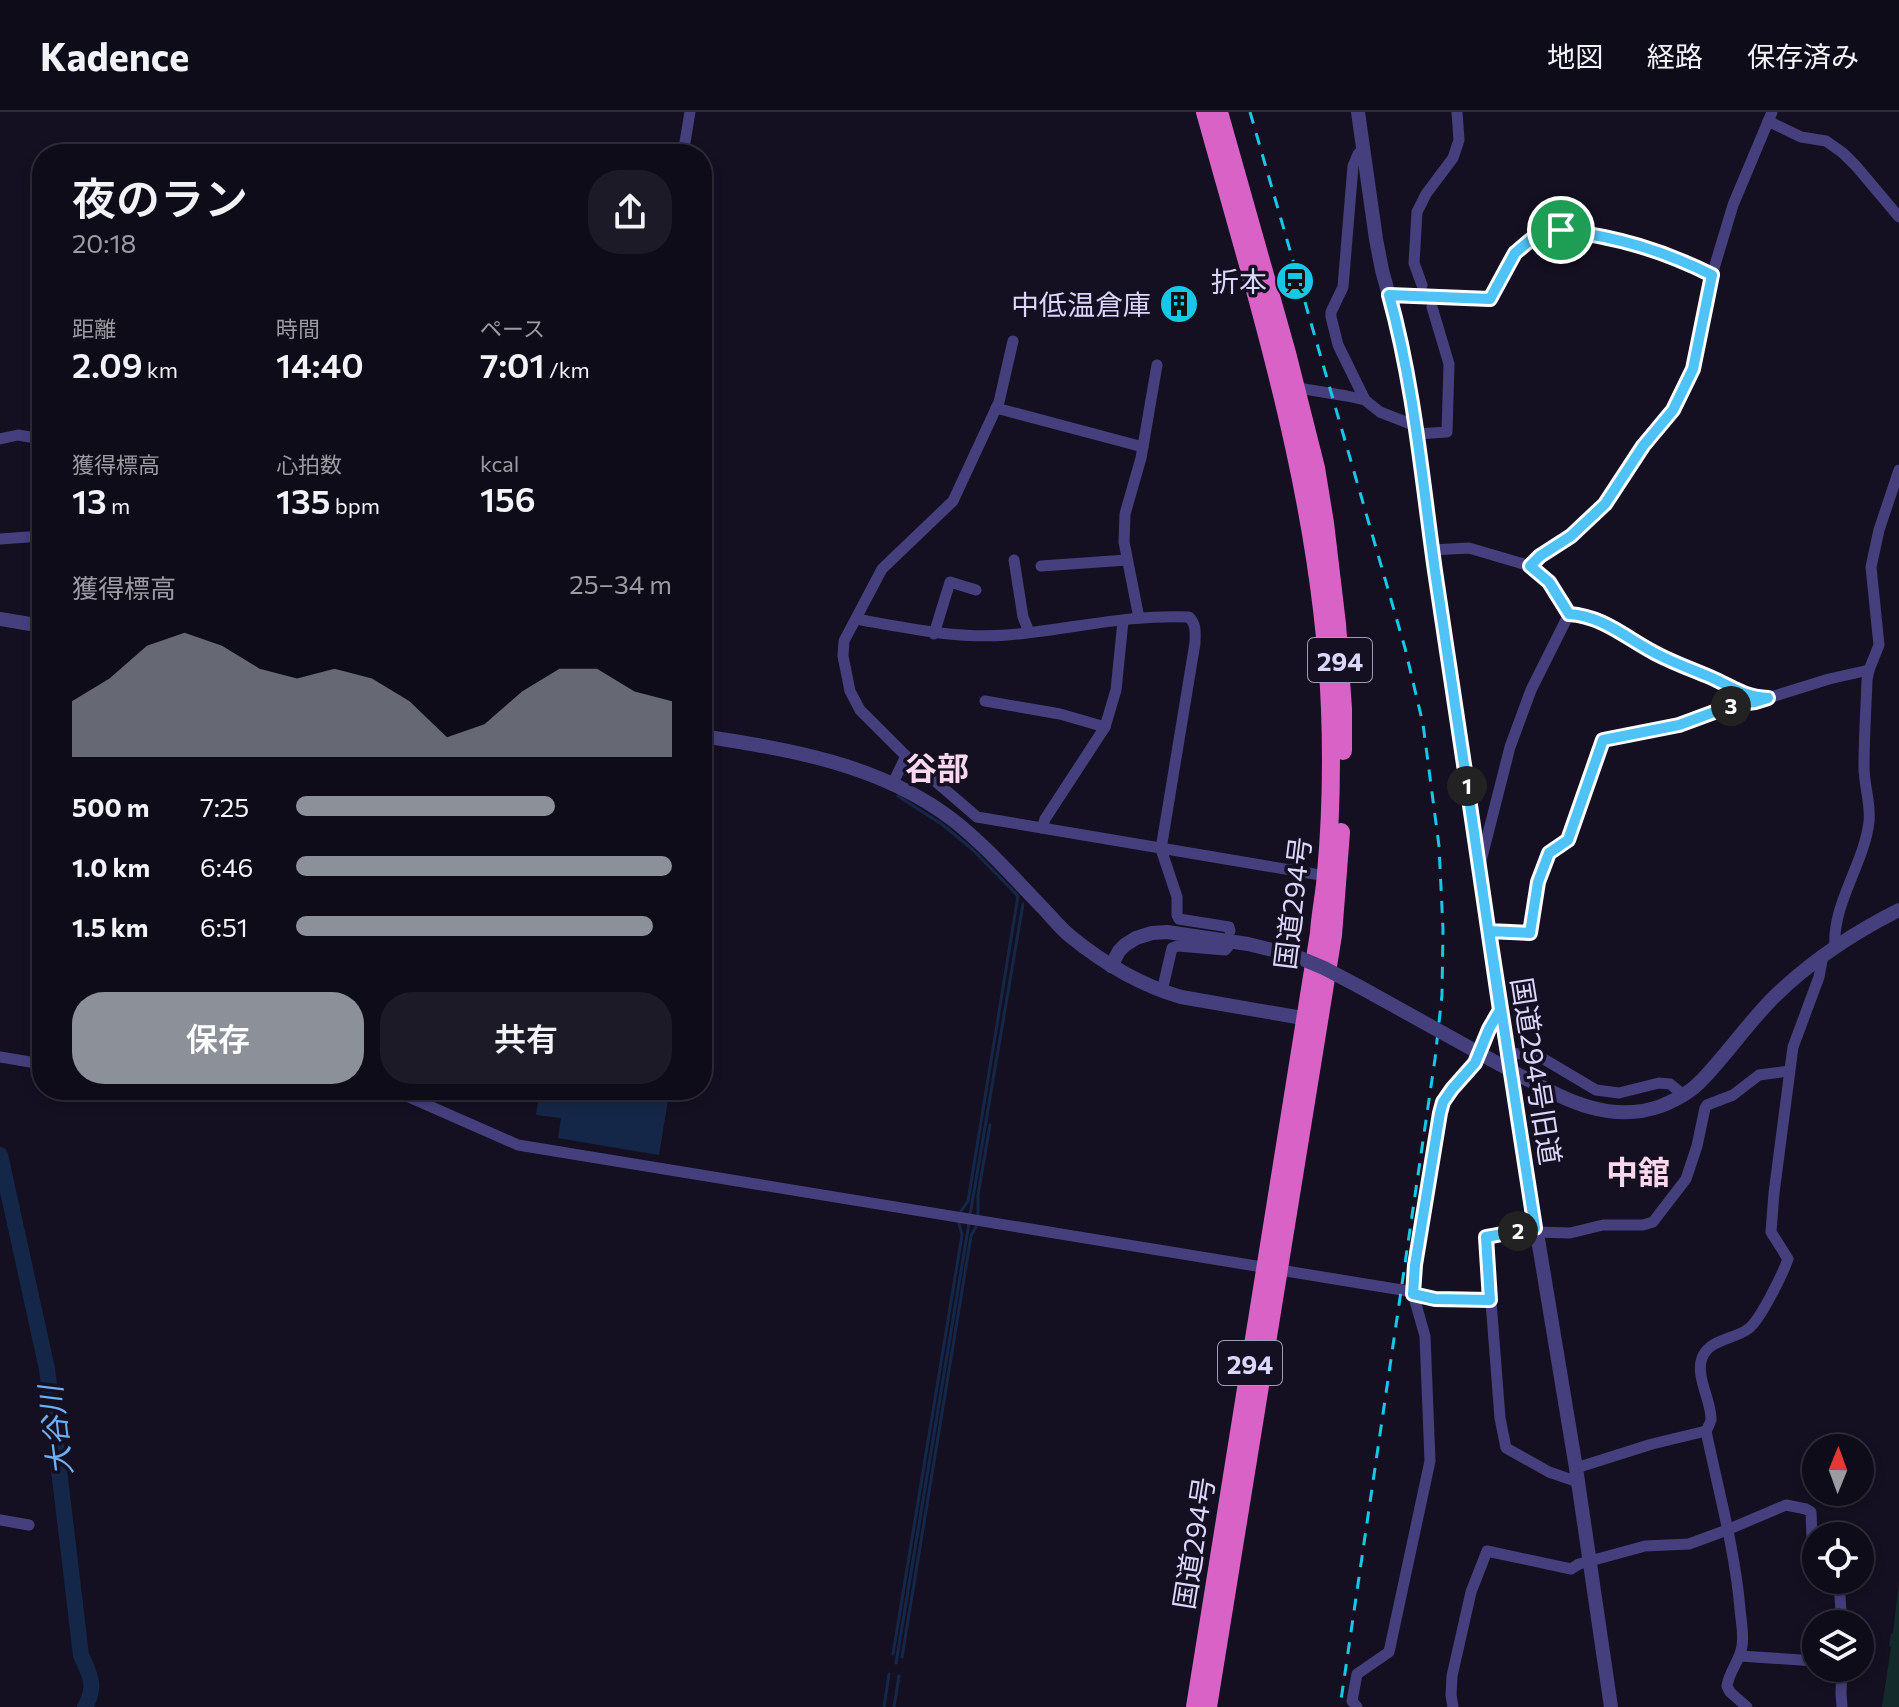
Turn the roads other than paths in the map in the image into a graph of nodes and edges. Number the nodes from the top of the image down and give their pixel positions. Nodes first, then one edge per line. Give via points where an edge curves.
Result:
1 (690, 112) edge
2 (1205, 112) edge
3 (1219, 112) edge
4 (1358, 112) edge
5 (1457, 112) edge
6 (1770, 116) edge
7 (685, 144) edge
8 (1363, 150) junction
9 (1899, 217) edge
10 (1712, 275) junction
11 (1419, 290) junction
12 (1389, 295) junction
13 (1432, 307) dead end
14 (1013, 341) dead end
15 (1157, 365) dead end
16 (1288, 386) junction
17 (1365, 400) junction
18 (996, 408) junction
19 (1417, 430) junction
20 (32, 437) edge
21 (0, 439) edge
22 (1143, 447) junction
23 (1899, 470) edge
24 (32, 537) edge
25 (0, 539) edge
26 (1432, 550) junction
27 (1014, 560) dead end
28 (1127, 560) junction
29 (1041, 566) dead end
30 (1530, 566) junction
31 (976, 590) dead end
32 (1569, 614) junction
33 (1139, 618) junction
34 (0, 619) edge
35 (856, 619) junction
36 (1123, 621) junction
37 (32, 624) edge
38 (1029, 632) junction
39 (934, 634) junction
40 (1869, 670) junction
41 (1768, 698) junction
42 (985, 701) dead end
43 (1105, 727) junction
44 (712, 738) edge
45 (906, 756) junction
46 (893, 783) junction
47 (1042, 828) junction
48 (1161, 849) junction
49 (1479, 870) junction
50 (1326, 876) junction
51 (1899, 910) edge
52 (1230, 931) dead end
53 (1489, 931) junction
54 (1228, 947) dead end
55 (1829, 951) junction
56 (1111, 966) junction
57 (1162, 991) junction
58 (1500, 1010) junction
59 (1312, 1020) junction
60 (1507, 1053) junction
61 (3, 1057) edge
62 (32, 1062) edge
63 (1789, 1071) junction
64 (1684, 1095) junction
65 (416, 1100) edge
66 (1535, 1230) junction
67 (1271, 1270) junction
68 (1413, 1294) junction
69 (1490, 1300) junction
70 (1706, 1431) junction
71 (1577, 1475) junction
72 (0, 1520) edge
73 (1811, 1522) edge
74 (29, 1525) dead end
75 (1727, 1530) junction
76 (1590, 1562) junction
77 (1740, 1656) junction
78 (1802, 1660) edge
79 (1841, 1682) edge
80 (1195, 1707) edge
81 (1208, 1707) edge
82 (1357, 1707) edge
83 (1453, 1707) edge
84 (1611, 1707) edge
85 (1747, 1707) edge
86 (1842, 1707) edge

1 - 7 street
2 - 16 highway, 国道294号 / 294
3 - 16 highway, 国道294号 / 294
4 - 8 street, 国道294号旧道
5 - 11 street via 1459,140 1453,158 1417,212 1414,263
6 - 9 street via 1801,137 1826,141 1843,153
6 - 10 street via 1733,205
8 - 12 street, 国道294号旧道
8 - 17 street via 1353,166 1343,287 1331,317 1338,345
10 - 11 street, bridge via 1647,247 1561,230 1534,237 1515,253 1490,299
10 - 30 street via 1693,369 1673,410 1605,504
11 - 12 street
12 - 19 street, 国道294号旧道
13 - 19 street via 1449,364 1447,432
14 - 18 street
15 - 22 street
16 - 17 street
16 - 50 highway, 国道294号 / 294 via 1324,626 1331,752
16 - 59 highway, 国道294号 / 294 via 1316,468 1343,709 1339,878 1333,935
17 - 19 street
18 - 22 street
18 - 35 street via 953,501 882,569
19 - 26 street, 国道294号旧道
20 - 21 street
22 - 28 street via 1125,514
23 - 40 street via 1871,567 1879,645
24 - 25 street
26 - 30 street via 1469,548
26 - 49 street, 国道294号旧道
27 - 38 street
28 - 29 street
28 - 33 street
30 - 32 street via 1549,582
31 - 39 street via 950,582
32 - 41 street via 1598,620 1740,694
32 - 49 street via 1510,747
33 - 36 street
33 - 48 street via 1189,617 1195,628
34 - 37 street
35 - 39 street
35 - 45 street via 844,641 850,691 860,710
36 - 38 street
36 - 43 street via 1116,690
38 - 39 street
40 - 41 street
40 - 55 street via 1864,771 1869,821
41 - 53 street via 1679,725 1603,740 1568,840 1549,853 1538,882 1530,933
42 - 43 street
43 - 47 street
44 - 46 street via 812,756
45 - 46 street
45 - 47 street via 977,817
46 - 56 street via 984,846 1069,935
47 - 48 street
48 - 50 street
48 - 52 street via 1179,919
49 - 53 street, 国道294号旧道
50 - 59 highway, 国道294号 / 294
51 - 55 street
53 - 58 street, 国道294号旧道
54 - 57 street via 1172,948
55 - 63 street
55 - 64 street via 1773,998
56 - 57 street
56 - 64 street, bridge via 1125,945 1152,933 1248,944 1293,955 1348,980 1581,1106 1615,1113 1651,1110
57 - 59 street
58 - 60 street, 国道294号旧道
58 - 68 street via 1475,1063 1443,1102
59 - 67 highway, 国道294号 / 294
60 - 64 street via 1537,1055 1606,1093 1659,1083
60 - 66 street, 国道294号旧道
61 - 62 street
63 - 66 street via 1759,1075 1705,1108 1686,1179 1653,1222 1570,1233
63 - 70 street via 1771,1232 1788,1259 1751,1328 1702,1356 1711,1420
65 - 67 street via 518,1145
66 - 69 street via 1486,1237
66 - 71 street, 国道294号旧道
67 - 68 street
67 - 80 highway, 国道294号 / 294
67 - 81 highway, 国道294号 / 294
68 - 69 street
68 - 82 street via 1425,1336 1430,1461 1389,1652 1357,1674 1352,1701
69 - 71 street via 1506,1448 1549,1472
70 - 71 street via 1652,1444
70 - 75 street
71 - 76 street, 国道294号旧道
72 - 74 street
73 - 75 street via 1811,1512 1786,1505
75 - 76 street via 1689,1544 1645,1546
75 - 77 street via 1739,1600
76 - 83 street via 1571,1569 1487,1551 1471,1592 1452,1676
76 - 84 street, 国道294号旧道
77 - 78 street
77 - 85 street via 1727,1686
79 - 86 street

